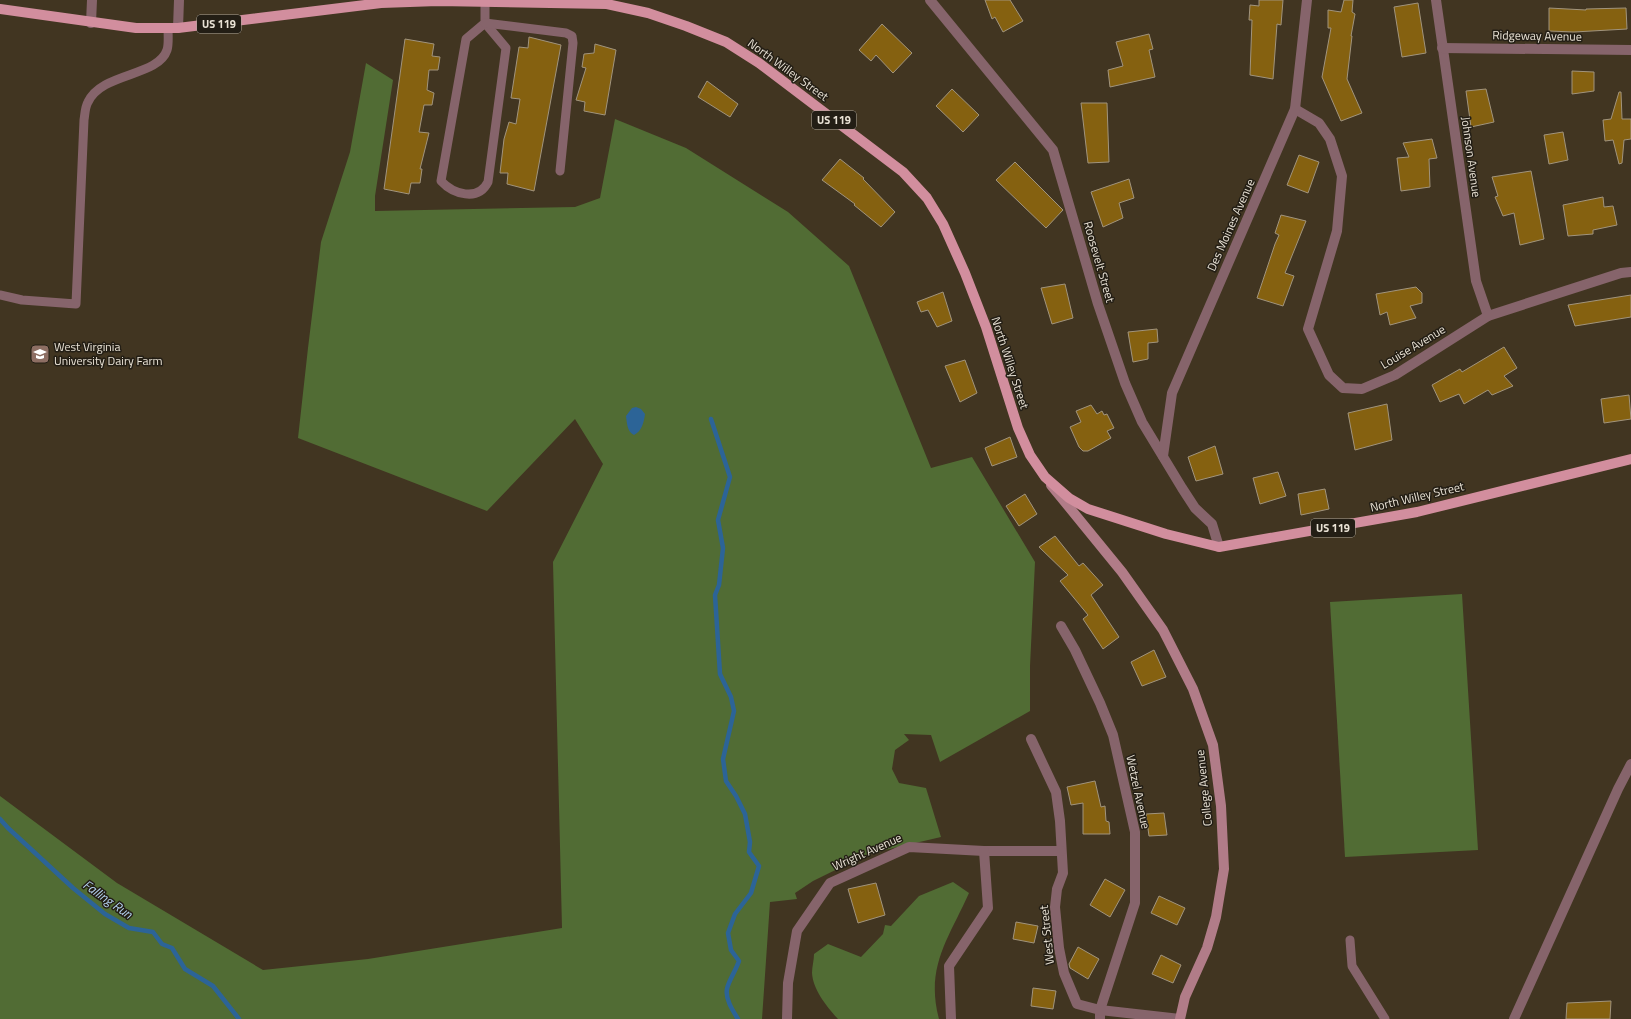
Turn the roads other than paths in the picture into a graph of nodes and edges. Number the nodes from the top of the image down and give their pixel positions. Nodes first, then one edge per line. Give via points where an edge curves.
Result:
1 (92, 0) edge
2 (179, 0) edge
3 (446, 0) edge
4 (930, 0) edge
5 (1307, 0) edge
6 (1436, 0) edge
7 (485, 2) junction
8 (0, 9) edge
9 (91, 23) junction
10 (485, 23) junction
11 (173, 28) junction
12 (1442, 48) junction
13 (1631, 50) edge
14 (1295, 109) junction
15 (560, 171) dead end
16 (1631, 272) edge
17 (0, 295) edge
18 (1488, 316) junction
19 (1163, 456) junction
20 (1631, 459) edge
21 (1045, 477) junction
22 (1219, 547) junction
23 (1061, 626) dead end
24 (1031, 739) dead end
25 (1631, 764) edge
26 (984, 851) junction
27 (1061, 851) junction
28 (1350, 940) dead end
29 (1100, 1014) edge
30 (787, 1019) edge
31 (951, 1019) edge
32 (1180, 1019) edge
33 (1385, 1019) edge
34 (1514, 1019) edge

1 - 9 street
2 - 11 street
3 - 7 main road, North Willey Street / US 119
3 - 11 main road, US 119 via 382,3
4 - 19 street, Roosevelt Street via 1053,150 1098,304 1125,383 1142,422
5 - 14 street, Des Moines Avenue
6 - 12 street, Johnson Avenue
7 - 10 lane
7 - 21 main road, North Willey Street / US 119 via 607,4 648,13 726,42 758,63 903,172 927,198 946,231 986,327 1018,428 1030,456
8 - 9 main road, US 119
9 - 11 main road, US 119 via 136,28
10 - 10 lane via 466,40 441,181 462,194 481,192 488,182 506,48
10 - 15 lane via 566,33 572,36
11 - 17 lane via 166,51 161,58 151,66 109,82 96,90 88,102 84,120 76,304 22,300
12 - 13 street, Ridgeway Avenue
12 - 18 street, Johnson Avenue via 1476,281
14 - 18 street, Louise Avenue via 1320,123 1330,139 1342,176 1337,231 1308,329 1329,375 1343,388 1362,389 1395,375
14 - 19 street, Des Moines Avenue via 1172,393
16 - 18 street, Louise Avenue
19 - 22 street, Roosevelt Street via 1195,508 1212,524
20 - 22 main road, North Willey Street / US 119 via 1417,512
21 - 22 main road, North Willey Street / US 119 via 1069,498 1088,509 1166,534
21 - 32 street, College Avenue via 1122,572 1163,630 1193,689 1213,745 1221,806 1224,869 1216,917 1207,948 1185,997
23 - 29 street, Wetzel Avenue via 1100,703 1112,735 1135,832 1135,903
24 - 27 street, West Street via 1056,792
25 - 34 street
26 - 27 street, Wright Avenue
26 - 30 street, Wright Avenue via 909,846 830,883 797,931 788,984
26 - 31 street via 988,908 949,966
27 - 29 street, West Street via 1063,873 1057,889 1055,907 1064,972 1077,1004
28 - 33 lane via 1352,966
29 - 32 street, West Street

